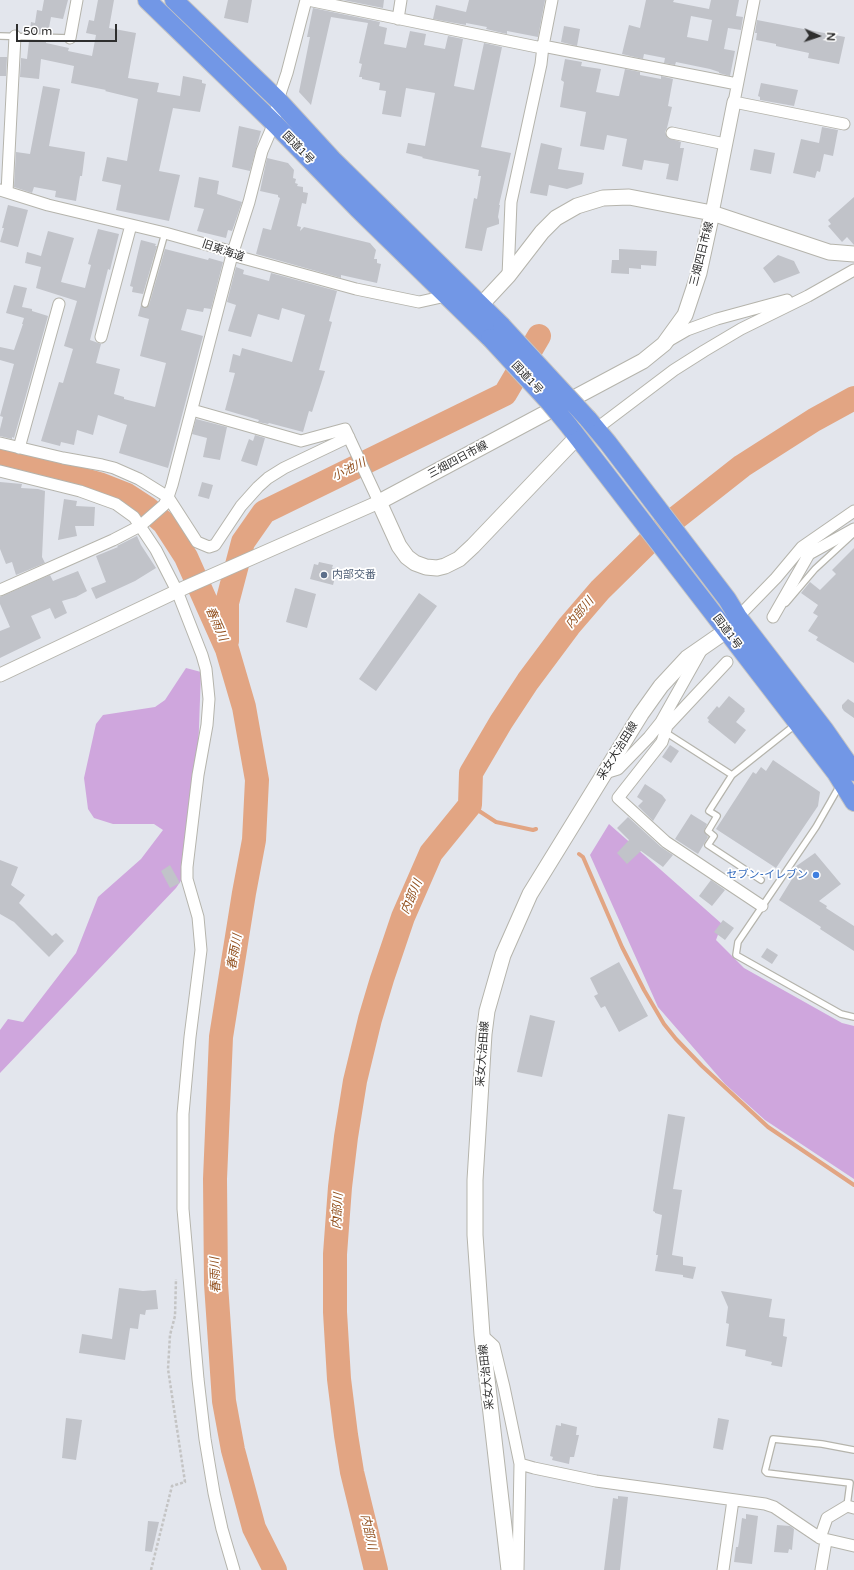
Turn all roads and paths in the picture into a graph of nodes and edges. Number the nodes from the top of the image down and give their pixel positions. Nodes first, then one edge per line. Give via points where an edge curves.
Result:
1 (77, 0) edge
2 (147, 0) edge
3 (174, 0) edge
4 (307, 0) edge
5 (401, 0) edge
6 (552, 0) edge
7 (754, 0) edge
8 (398, 19) junction
9 (0, 36) edge
10 (15, 36) junction
11 (70, 38) joint
12 (542, 47) junction
13 (737, 84) junction
14 (278, 100) junction
15 (734, 102) junction
16 (274, 123) junction
17 (844, 124) dead end
18 (672, 133) dead end
19 (725, 144) junction
20 (3, 191) edge
21 (712, 213) junction
22 (131, 225) junction
23 (165, 233) junction
24 (854, 254) edge
25 (232, 255) junction
26 (854, 270) edge
27 (508, 276) junction
28 (446, 296) junction
29 (808, 296) junction
30 (59, 304) dead end
31 (145, 304) dead end
32 (481, 305) junction
33 (496, 332) junction
34 (101, 337) dead end
35 (664, 344) junction
36 (192, 410) junction
37 (592, 424) junction
38 (574, 431) junction
39 (349, 438) junction
40 (0, 442) edge
41 (19, 448) junction
42 (0, 471) edge
43 (166, 501) junction
44 (379, 502) junction
45 (854, 512) edge
46 (143, 524) junction
47 (852, 532) edge
48 (805, 550) junction
49 (182, 589) junction
50 (0, 590) edge
51 (738, 617) junction
52 (772, 617) joint
53 (726, 631) junction
54 (703, 647) junction
55 (727, 662) dead end
56 (0, 675) edge
57 (797, 724) junction
58 (664, 727) junction
59 (824, 729) junction
60 (854, 763) edge
61 (605, 772) junction
62 (732, 776) junction
63 (848, 777) edge
64 (854, 802) edge
65 (761, 880) dead end
66 (762, 906) junction
67 (854, 1017) edge
68 (176, 1276) dead end
69 (482, 1335) junction
70 (854, 1450) edge
71 (520, 1464) junction
72 (733, 1500) junction
73 (851, 1507) edge
74 (823, 1539) junction
75 (854, 1546) edge
76 (151, 1570) edge
77 (234, 1570) edge
78 (509, 1570) edge
79 (518, 1570) edge
80 (723, 1570) edge
81 (821, 1570) edge

1 - 11 street
2 - 16 highway, 国道1号
3 - 14 highway, 国道1号
4 - 8 street
4 - 14 street via 288,73
5 - 8 street
6 - 12 street
7 - 13 street
8 - 12 street
9 - 10 lane
10 - 11 lane
10 - 20 street
12 - 13 street
12 - 27 street via 541,64 511,202
13 - 15 street
14 - 16 street
14 - 32 highway, 国道1号 via 334,161
15 - 17 street
15 - 19 street
16 - 25 street via 262,151
16 - 28 highway, 国道1号
18 - 19 street
19 - 21 street
20 - 22 street, 旧東海道
21 - 24 main road, 三畑四日市線 via 803,245 830,252
21 - 27 main road, 三畑四日市線 via 629,197 591,201 556,218
21 - 35 main road, 三畑四日市線 via 699,272 685,315
22 - 23 street, 旧東海道
22 - 34 street
23 - 25 street, 旧東海道 via 226,250
23 - 31 lane
25 - 28 street, 旧東海道 via 356,289 419,302
25 - 36 street
26 - 29 street
27 - 32 main road, 三畑四日市線
28 - 33 highway, 国道1号
29 - 35 street via 717,319 687,330
29 - 37 street via 704,351
30 - 41 street
32 - 33 highway, 国道1号
33 - 37 highway, 国道1号, bridge
33 - 38 highway, 国道1号, bridge
35 - 44 main road, 三畑四日市線 via 643,361
36 - 39 street via 301,441 345,429
36 - 43 street
37 - 51 highway, 国道1号 via 727,599
38 - 44 main road via 473,546 459,559 445,566 426,567 407,557 399,546
38 - 53 highway, 国道1号
39 - 43 street via 268,478 248,497 231,519 220,540 209,548 197,542
39 - 44 street
40 - 41 street
41 - 43 street via 114,468 139,479
42 - 46 street via 80,491 116,504
43 - 46 street
44 - 49 street
45 - 48 street
46 - 49 street via 156,550
46 - 50 street
47 - 48 street
47 - 52 lane
48 - 51 street
48 - 52 street
49 - 56 street
49 - 77 street via 202,654 209,699 187,867 187,879 198,918 201,950 183,1114 183,1209 205,1439 214,1493
51 - 53 main road, 采女大治田線
51 - 59 highway, 国道1号
53 - 54 main road, 采女大治田線
53 - 57 highway, 国道1号
54 - 58 street
54 - 61 main road, 采女大治田線 via 688,658 661,686
55 - 58 street
57 - 62 lane
57 - 63 highway, 国道1号
58 - 61 street via 649,737 618,769
58 - 62 lane
58 - 66 street via 662,742 618,798 666,842
59 - 60 main road
59 - 63 highway, 国道1号
61 - 69 main road, 采女大治田線 via 530,894 502,955 487,1011 475,1180 475,1235
62 - 65 lane via 709,811 717,816 708,831 714,836 708,845
63 - 64 highway, 国道1号
63 - 66 lane
66 - 67 lane via 738,942 736,954 841,1014
68 - 76 path via 175,1316 170,1335 168,1369 185,1482 172,1486
69 - 71 street via 494,1346
69 - 78 main road, 采女大治田線
70 - 73 lane via 773,1439 764,1470 767,1473 850,1483
71 - 72 street via 596,1482
71 - 79 street
72 - 74 street via 774,1507
72 - 80 street
73 - 74 street via 827,1518
74 - 75 street
74 - 81 street

